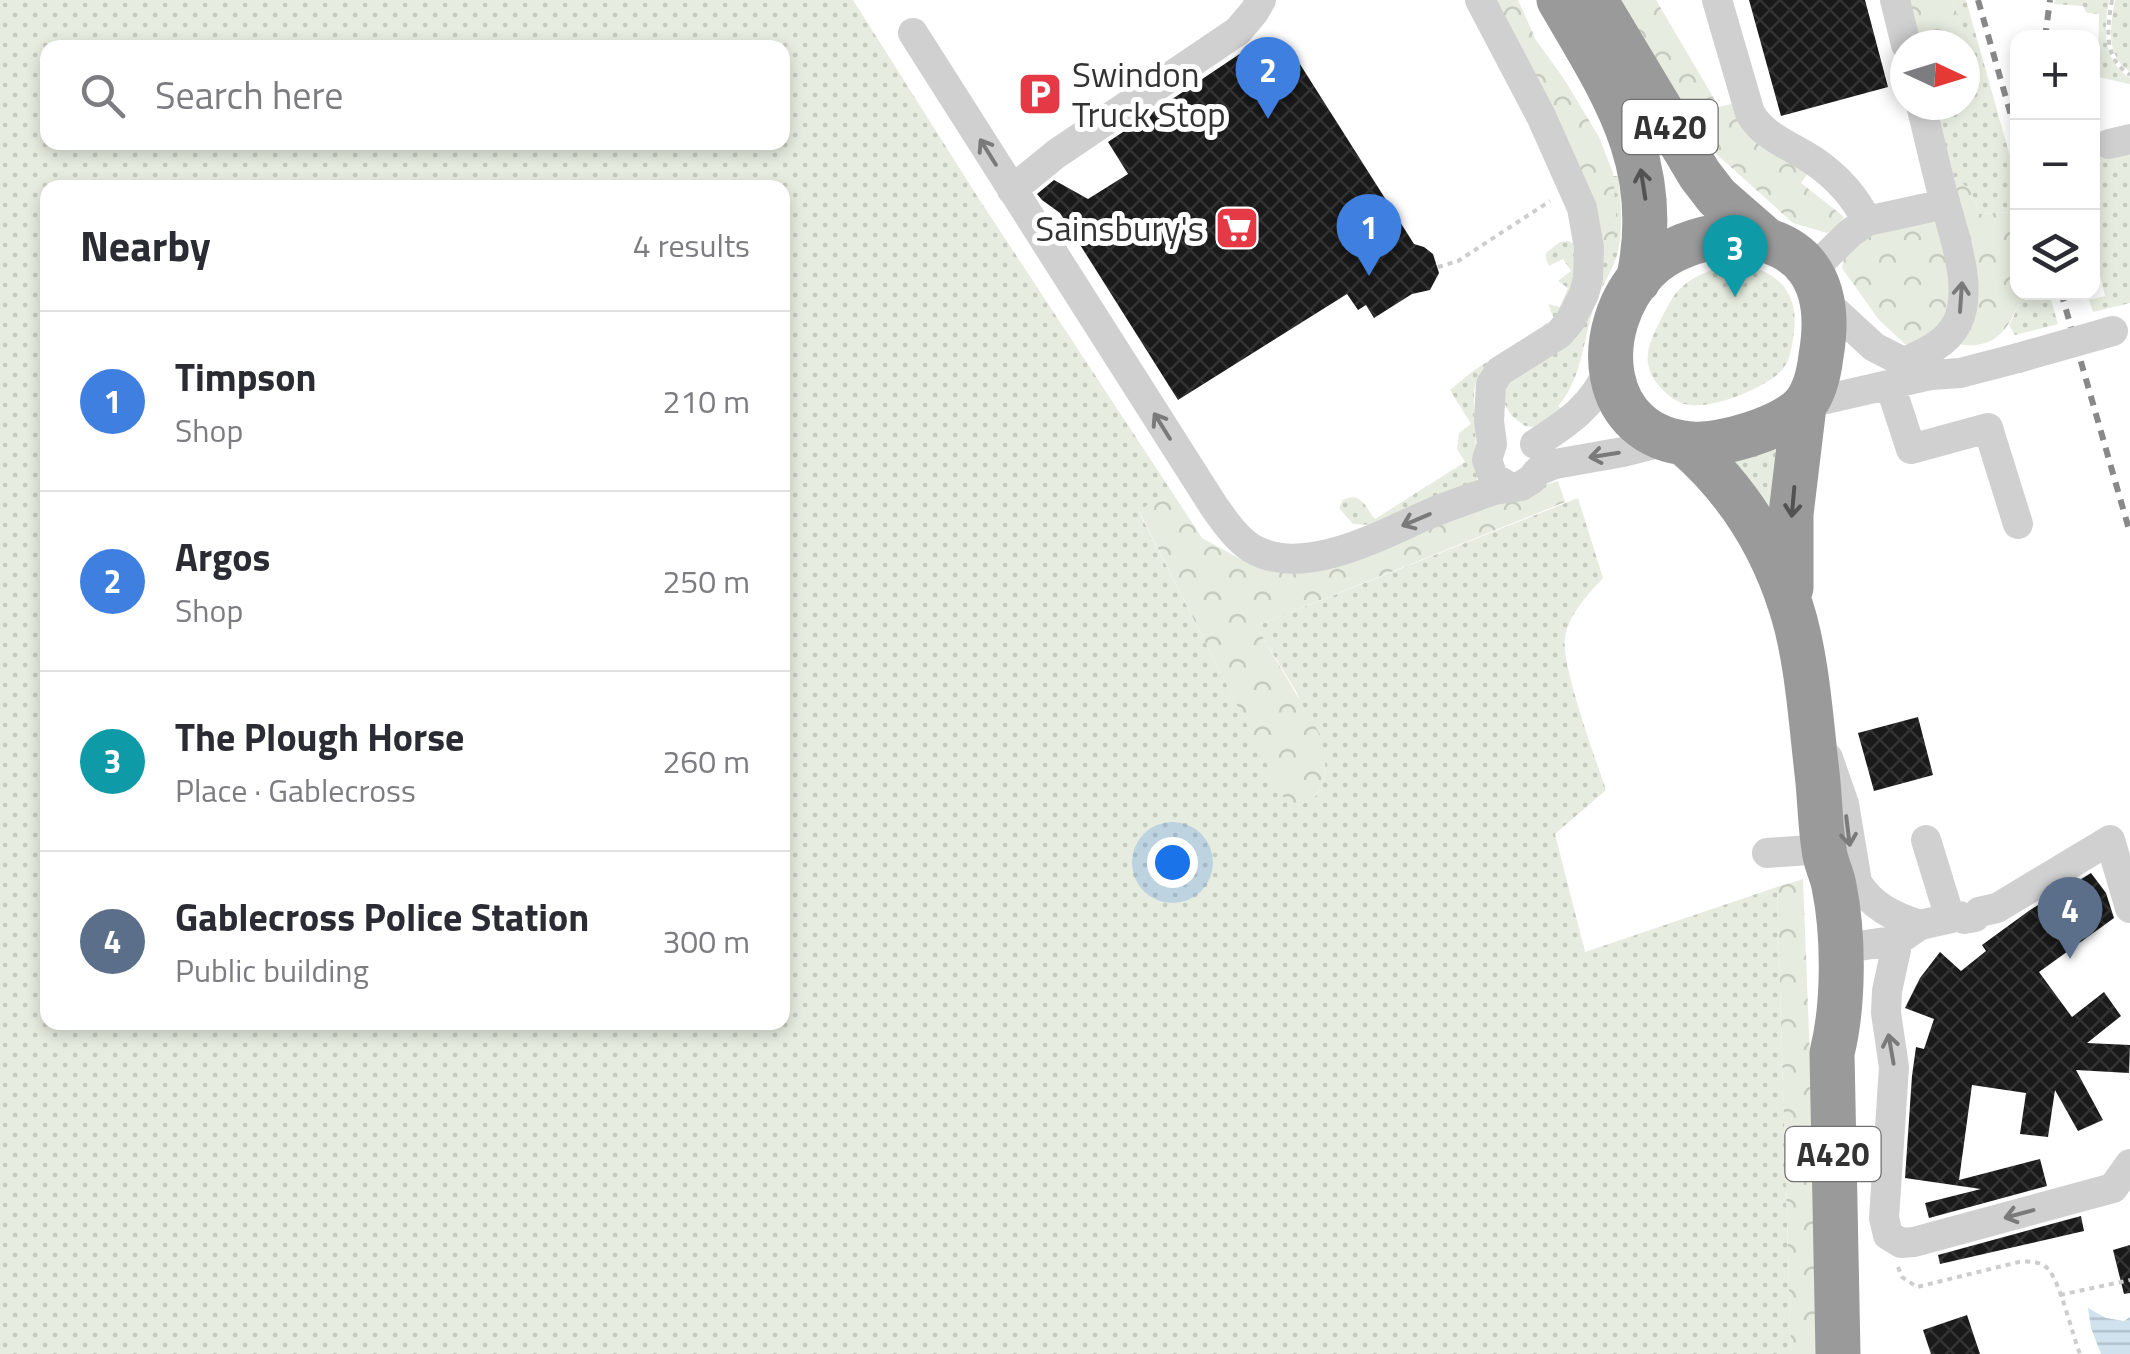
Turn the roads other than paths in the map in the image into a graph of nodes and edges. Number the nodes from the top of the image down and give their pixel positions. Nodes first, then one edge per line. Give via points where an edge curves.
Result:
1 (1260, 0) edge
2 (1480, 0) edge
3 (1559, 0) edge
4 (1595, 0) edge
5 (1717, 0) edge
6 (1895, 0) edge
7 (1902, 30) edge
8 (913, 34) dead end
9 (1925, 120) edge
10 (1012, 190) junction
11 (1945, 204) junction
12 (1867, 221) junction
13 (1764, 238) junction
14 (1638, 280) junction
15 (1816, 286) junction
16 (2123, 327) edge
17 (1610, 368) junction
18 (1908, 374) junction
19 (1805, 405) junction
20 (1677, 442) junction
21 (1521, 448) junction
22 (1508, 486) junction
23 (2018, 524) dead end
24 (1791, 606) junction
25 (1808, 706) junction
26 (1926, 840) dead end
27 (1824, 851) junction
28 (1767, 854) dead end
29 (2130, 908) edge
30 (1963, 916) junction
31 (1909, 932) junction
32 (1829, 944) junction
33 (2122, 1176) edge
34 (1837, 1256) junction
35 (1838, 1354) edge
36 (1859, 1354) edge

1 - 10 street via 1238,31
2 - 21 street via 1582,208 1589,248 1584,294 1570,322 1491,384 1491,403
14 -> 3 highway, A420 via 1646,222 1639,163 1624,116
4 - 13 highway, A420 via 1700,175
5 - 12 street via 1756,122 1826,170
6 - 7 street
10 -> 8 street
9 - 11 street
22 -> 10 street via 1333,553 1287,558 1251,547 1215,508
11 - 12 street
18 -> 11 street via 1947,337 1961,311 1963,284
12 - 15 street via 1850,233
13 - 14 highway, A420 via 1728,235 1692,243
13 - 15 highway, A420 via 1802,262
14 - 17 highway, A420 via 1610,342
15 - 18 street
15 - 19 highway, A420 via 1825,320
16 - 18 street, bridge via 1960,373
17 - 20 highway, A420 via 1628,412
17 - 21 street via 1582,412
18 - 19 street
18 - 23 street via 1910,448 1988,428
19 - 20 highway via 1772,426 1729,440
19 -> 24 highway, A420 via 1792,514
20 -> 21 street via 1555,464
20 - 24 highway, A420 via 1719,477 1756,525
21 - 22 street via 1527,483
21 - 22 street via 1486,460 1493,477
24 - 25 highway, A420
25 - 27 highway, A420
25 -> 31 street via 1841,793 1857,882
26 - 30 street
27 - 28 street
27 - 32 highway, A420 via 1835,888
29 - 30 street via 2110,840 1997,908
30 - 31 street
31 - 32 street
33 -> 31 street via 1914,1242 1888,1235 1894,1066 1887,991
32 - 34 highway, A420 via 1821,1013 1832,1053
34 - 35 highway, A420
34 - 36 highway, A420

